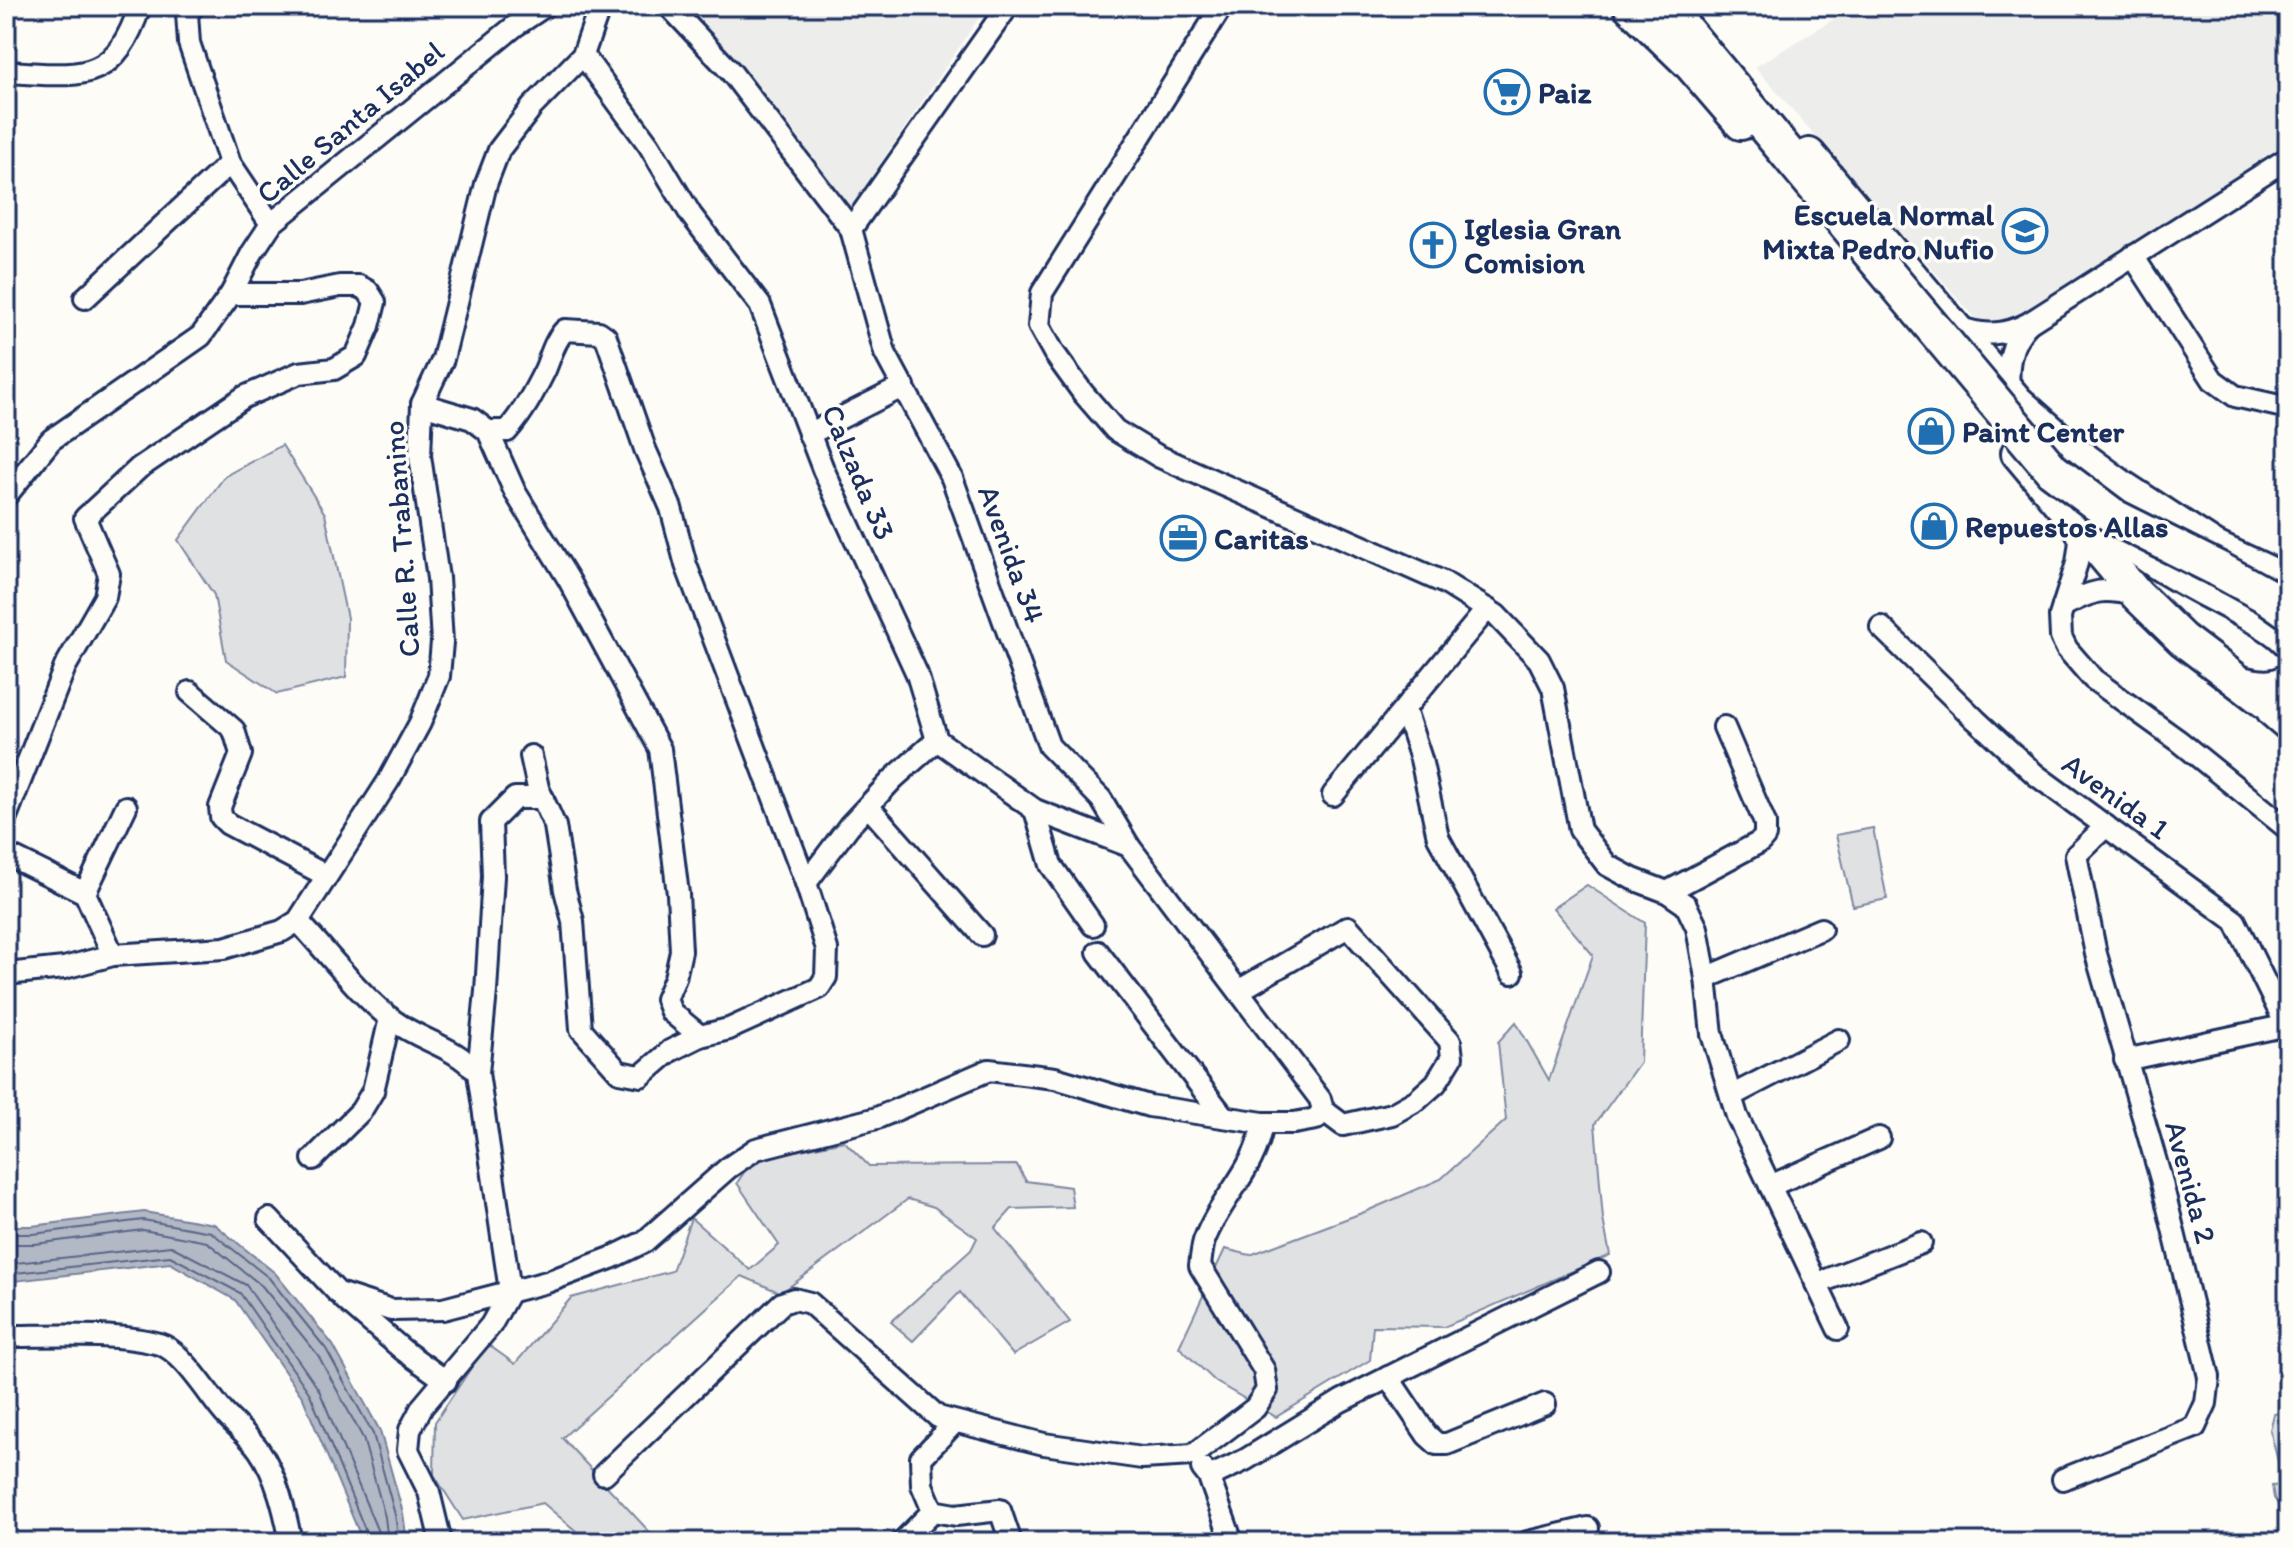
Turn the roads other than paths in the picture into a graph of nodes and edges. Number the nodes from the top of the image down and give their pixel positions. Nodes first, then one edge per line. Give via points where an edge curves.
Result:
1 (140, 6) edge
2 (194, 6) edge
3 (545, 6) edge
4 (600, 6) edge
5 (669, 6) edge
6 (1008, 6) edge
7 (1222, 6) edge
8 (1630, 6) edge
9 (1669, 11) edge
10 (583, 55) junction
11 (6, 72) edge
12 (2288, 158) edge
13 (230, 163) junction
14 (271, 224) junction
15 (851, 229) junction
16 (2133, 256) junction
17 (231, 294) junction
18 (85, 298) dead end
19 (2029, 323) junction
20 (1954, 325) junction
21 (904, 386) junction
22 (2013, 397) junction
23 (422, 404) junction
24 (2288, 408) edge
25 (488, 431) junction
26 (809, 434) junction
27 (6, 496) edge
28 (2067, 512) junction
29 (2217, 550) junction
30 (2288, 583) edge
31 (2137, 595) junction
32 (2288, 595) edge
33 (2063, 606) junction
34 (1487, 609) junction
35 (2288, 611) edge
36 (1881, 627) dead end
37 (2288, 640) edge
38 (190, 692) dead end
39 (2284, 708) edge
40 (1405, 710) junction
41 (1724, 727) dead end
42 (937, 740) junction
43 (531, 756) dead end
44 (1333, 795) dead end
45 (543, 798) junction
46 (868, 806) junction
47 (126, 807) dead end
48 (1035, 810) junction
49 (6, 817) edge
50 (2106, 826) junction
51 (2288, 829) edge
52 (1129, 846) junction
53 (6, 854) edge
54 (325, 875) junction
55 (806, 883) junction
56 (1667, 892) junction
57 (85, 893) junction
58 (298, 921) junction
59 (1093, 925) dead end
60 (1821, 929) dead end
61 (982, 935) dead end
62 (1098, 952) dead end
63 (113, 955) junction
64 (1512, 973) dead end
65 (6, 974) edge
66 (1706, 978) junction
67 (1240, 990) junction
68 (390, 1018) junction
69 (2288, 1027) edge
70 (700, 1036) junction
71 (1839, 1040) dead end
72 (2125, 1060) junction
73 (478, 1073) junction
74 (1731, 1096) junction
75 (1323, 1110) junction
76 (1224, 1117) junction
77 (1263, 1123) junction
78 (1879, 1138) dead end
79 (313, 1159) dead end
80 (1770, 1186) junction
81 (269, 1219) dead end
82 (1921, 1243) dead end
83 (1599, 1272) dead end
84 (1816, 1284) junction
85 (510, 1291) junction
86 (338, 1293) junction
87 (1838, 1329) dead end
88 (6, 1336) edge
89 (1388, 1377) junction
90 (446, 1381) junction
91 (1545, 1404) dead end
92 (955, 1422) junction
93 (1193, 1455) junction
94 (604, 1474) dead end
95 (1209, 1477) junction
96 (2063, 1479) dead end
97 (933, 1511) junction
98 (1588, 1528) dead end
99 (291, 1542) edge
100 (441, 1542) edge
101 (902, 1542) edge
102 (1011, 1542) edge
103 (1232, 1542) edge
104 (1528, 1542) edge

1 - 11 street via 117,55 100,68 74,75
2 - 13 street via 187,13 189,43
3 - 14 street, Calle Santa Isabel
4 - 10 street, Calle R. Trabanino
5 - 15 street, Avenida 34 via 731,72
6 - 15 street
7 - 34 street via 1042,293 1039,326 1083,393 1115,430 1158,456 1445,583
8 - 28 main road via 1691,65
9 - 20 main road via 1723,58
9 - 35 highway, bridge via 2052,470 2116,518
10 - 23 street, Calle R. Trabanino via 499,150 443,359
10 - 26 street, Calzada 33 via 649,145 691,215 760,305
12 - 16 street
13 - 14 street
13 - 18 street
14 - 17 street, Calle Santa Isabel
15 - 21 street, Avenida 34 via 885,353
16 - 19 street
16 - 24 street via 2213,380 2235,396
17 - 27 street, Calle Santa Isabel via 201,336 51,440
17 - 49 street via 300,294 359,286 375,302 356,356 334,369 299,373 244,397 139,468 85,518 109,574 105,597 65,667
19 - 20 street via 1984,334
19 - 22 street via 2010,354
20 - 22 main road
21 - 26 street
21 - 52 street, Avenida 34 via 952,478 1049,746 1101,799
22 - 29 main road via 2070,449
22 - 37 main road via 2116,530 2163,567
23 - 25 street via 472,419
23 - 54 street, Calle R. Trabanino via 420,456 438,578 439,676 389,780
25 - 55 street via 507,431 521,415 565,330 606,337
25 - 70 street via 515,492 660,749 681,951 666,999 671,1012
26 - 42 street, Calzada 33 via 917,674
28 - 31 main road
28 - 33 street via 2080,541
29 - 30 highway
29 - 32 main road
31 - 33 street via 2107,589
31 - 39 main road via 2182,639
33 - 51 street via 2061,637 2093,679
34 - 40 street
34 - 56 street via 1539,660 1553,688 1580,830 1607,865
36 - 50 street, Avenida 1 via 2036,775
38 - 54 street via 234,730 241,754 221,817
40 - 44 street
40 - 64 street via 1438,837
41 - 56 street via 1765,823 1765,836
42 - 46 street
42 - 48 street
43 - 45 street
45 - 70 street via 555,826 573,921 581,1029 619,1072 641,1076 670,1051
45 - 73 street via 515,798 491,822 493,876
46 - 55 street
46 - 61 street
47 - 57 street
48 - 52 street
48 - 59 street via 1051,865
50 - 69 street, Avenida 1 via 2235,921
50 - 72 street, Avenida 2 via 2076,855
52 - 67 street, Avenida 34
53 - 57 street
54 - 58 street, Calle R. Trabanino
55 - 70 street via 827,949 826,977 819,988 729,1029
56 - 66 street via 1686,905 1697,928
57 - 63 street
58 - 63 street via 224,948
58 - 68 street
60 - 66 street
62 - 76 street
63 - 65 street via 64,968
66 - 74 street via 1712,1034
67 - 75 street, Avenida 34
67 - 75 street via 1348,927 1450,1041 1452,1057 1436,1083 1405,1107 1343,1125
68 - 73 street via 458,1054
68 - 79 street via 373,1091 361,1111
69 - 72 street
71 - 74 street
72 - 96 street, Avenida 2 via 2189,1288 2209,1377 2206,1403 2195,1427
73 - 85 street
74 - 80 street
75 - 77 street via 1316,1119
76 - 77 street
76 - 85 street via 1149,1106 1055,1078 989,1070 877,1118 756,1149 644,1242 581,1271
77 - 93 street via 1260,1145 1204,1242 1200,1266 1264,1370 1267,1390 1255,1408
78 - 80 street
80 - 84 street
81 - 86 street
82 - 84 street
83 - 89 street
84 - 87 street
85 - 86 street via 443,1309 391,1310
85 - 90 street via 491,1325
86 - 90 street
88 - 99 street via 163,1344 259,1450 274,1480
89 - 91 street via 1437,1444
89 - 95 street
90 - 100 street via 422,1407 410,1430 408,1450 429,1492
92 - 93 street via 1044,1444 1142,1458
92 - 94 street via 938,1417 810,1303 794,1299 782,1303
92 - 97 street via 921,1458 922,1485
93 - 95 street
95 - 103 street
97 - 101 street
97 - 102 street via 956,1515 1000,1510
98 - 104 street

